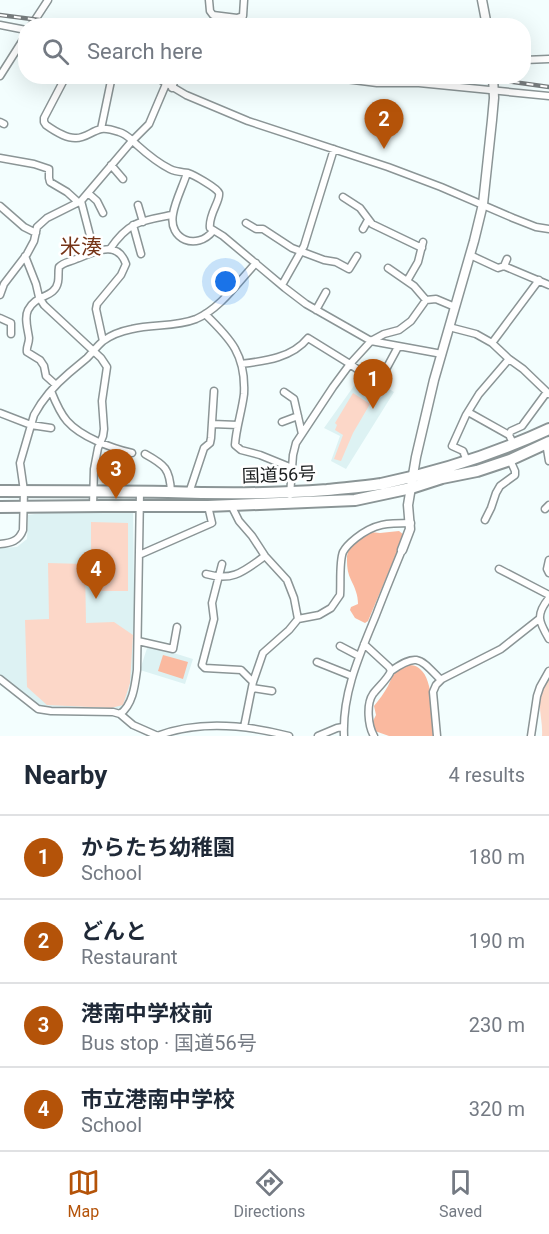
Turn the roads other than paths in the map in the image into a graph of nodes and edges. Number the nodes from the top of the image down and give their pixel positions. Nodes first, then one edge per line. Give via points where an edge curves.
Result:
1 (48, 0) edge
2 (209, 0) edge
3 (244, 0) edge
4 (482, 0) edge
5 (36, 18) edge
6 (485, 18) edge
7 (0, 25) edge
8 (18, 28) edge
9 (18, 48) edge
10 (549, 59) edge
11 (531, 60) edge
12 (0, 76) edge
13 (62, 84) edge
14 (110, 84) edge
15 (166, 84) edge
16 (430, 84) edge
17 (494, 84) edge
18 (169, 86) junction
19 (494, 90) junction
20 (549, 96) edge
21 (101, 129) junction
22 (132, 141) junction
23 (334, 149) junction
24 (0, 158) edge
25 (111, 165) junction
26 (187, 173) junction
27 (123, 179) dead end
28 (88, 193) junction
29 (343, 197) dead end
30 (80, 202) junction
31 (483, 204) junction
32 (138, 205) dead end
33 (0, 206) edge
34 (103, 213) dead end
35 (172, 215) junction
36 (368, 220) junction
37 (142, 222) junction
38 (246, 223) dead end
39 (133, 225) junction
40 (363, 229) dead end
41 (549, 230) edge
42 (213, 231) junction
43 (36, 233) junction
44 (110, 249) junction
45 (94, 251) junction
46 (301, 251) junction
47 (141, 254) dead end
48 (470, 255) junction
49 (25, 256) junction
50 (357, 256) dead end
51 (256, 263) junction
52 (388, 268) dead end
53 (538, 280) junction
54 (406, 281) junction
55 (282, 285) junction
56 (549, 285) edge
57 (326, 292) dead end
58 (0, 295) edge
59 (39, 297) junction
60 (426, 300) junction
61 (455, 307) junction
62 (316, 310) junction
63 (205, 314) junction
64 (0, 318) edge
65 (449, 327) junction
66 (11, 334) dead end
67 (371, 341) junction
68 (103, 342) junction
69 (492, 343) junction
70 (398, 347) junction
71 (93, 351) junction
72 (442, 354) junction
73 (509, 359) junction
74 (241, 364) junction
75 (350, 364) junction
76 (56, 385) junction
77 (51, 391) junction
78 (214, 391) dead end
79 (284, 392) dead end
80 (548, 393) edge
81 (468, 412) junction
82 (0, 413) edge
83 (298, 416) junction
84 (282, 422) dead end
85 (212, 424) junction
86 (31, 425) junction
87 (238, 425) junction
88 (51, 428) dead end
89 (549, 429) edge
90 (302, 434) junction
91 (512, 440) junction
92 (100, 442) junction
93 (548, 443) edge
94 (132, 453) dead end
95 (145, 454) dead end
96 (510, 460) junction
97 (549, 461) edge
98 (467, 462) junction
99 (292, 468) junction
100 (413, 476) junction
101 (411, 488) junction
102 (0, 491) edge
103 (24, 491) junction
104 (94, 491) junction
105 (140, 492) junction
106 (171, 492) junction
107 (189, 493) junction
108 (290, 498) junction
109 (231, 505) junction
110 (93, 506) junction
111 (140, 506) junction
112 (208, 506) junction
113 (0, 507) edge
114 (24, 507) junction
115 (485, 520) dead end
116 (411, 523) junction
117 (0, 544) edge
118 (402, 550) joint
119 (139, 555) junction
120 (265, 556) junction
121 (549, 560) edge
122 (222, 564) dead end
123 (499, 569) dead end
124 (549, 573) edge
125 (206, 574) dead end
126 (219, 578) junction
127 (549, 596) edge
128 (298, 619) junction
129 (539, 620) junction
130 (177, 627) dead end
131 (549, 639) edge
132 (138, 641) junction
133 (364, 644) junction
134 (340, 646) dead end
135 (359, 656) junction
136 (317, 662) dead end
137 (391, 671) junction
138 (549, 671) edge
139 (352, 676) junction
140 (0, 680) edge
141 (441, 680) junction
142 (253, 685) junction
143 (272, 691) dead end
144 (120, 714) junction
145 (244, 727) junction
146 (343, 727) junction
147 (158, 736) edge
148 (289, 736) edge
149 (318, 736) edge
150 (344, 736) edge
151 (374, 736) edge
152 (437, 736) edge
153 (531, 736) edge

1 - 5 street
2 - 3 street via 213,15 237,18 243,16
4 - 6 street
7 - 8 street
9 - 12 street
10 - 11 street
13 - 21 street via 44,118 46,125 74,138
14 - 21 street
15 - 18 street
16 - 19 street
17 - 19 street
18 - 22 street via 162,92 149,123
18 - 23 street via 248,121
19 - 20 street
19 - 31 street
21 - 22 street via 123,132
22 - 25 street
22 - 26 street via 169,168
23 - 31 street
23 - 46 street
24 - 30 street via 49,169 50,182
25 - 27 street
25 - 28 street
26 - 35 street
26 - 42 street via 219,193 210,218
28 - 30 street
28 - 34 street
29 - 36 street via 360,208
30 - 43 street via 46,218
30 - 45 street
31 - 41 street
31 - 48 street
32 - 37 street
33 - 43 street
35 - 37 street
35 - 42 street via 177,232 186,241 200,240
36 - 40 street
36 - 54 street via 422,245 418,262
37 - 39 street
38 - 46 street
39 - 44 street
39 - 47 street
42 - 51 street
43 - 49 street
44 - 45 street
44 - 68 street via 121,255 126,264 97,304
45 - 59 street via 59,267 55,289
46 - 50 street via 348,269
46 - 55 street
48 - 53 street via 498,268 506,262
48 - 61 street
49 - 58 street
49 - 59 street
51 - 55 street
51 - 63 street
52 - 54 street
53 - 56 street
53 - 69 street
54 - 60 street
55 - 62 street
57 - 62 street
59 - 71 street
59 - 76 street via 27,312 26,347
60 - 61 street via 436,298
60 - 67 street via 399,330
61 - 65 street
62 - 67 street
63 - 68 street via 192,320 131,329
63 - 74 street via 234,345
64 - 66 street via 11,322
65 - 69 street
65 - 72 street
67 - 70 street
67 - 75 street
68 - 71 street
69 - 73 street
70 - 72 street
70 - 75 street via 378,384
71 - 76 street
71 - 92 street via 107,367
72 - 100 street
73 - 80 street
73 - 81 street via 478,394
74 - 75 street via 284,355 308,338
74 - 87 street via 244,394
75 - 90 street
76 - 77 street
77 - 86 street
77 - 92 street via 68,423
78 - 85 street
79 - 83 street via 294,399
80 - 91 street via 522,426 512,432
81 - 91 street
81 - 98 street via 452,446 463,451
82 - 86 street
83 - 84 street
83 - 90 street
85 - 87 street
85 - 107 street via 210,443 204,447
86 - 88 street
86 - 103 street via 20,462
87 - 99 street via 237,448
89 - 91 highway, 国道56号
90 - 99 street via 294,449
91 - 98 highway, 国道56号
92 - 94 street
92 - 104 street
93 - 96 highway, 国道56号
93 - 97 street
95 - 106 street via 168,471
96 - 101 highway, 国道56号
96 - 115 street via 515,475 496,493
98 - 100 highway, 国道56号
99 - 108 street
100 - 101 street
100 - 108 highway, 国道56号
101 - 108 highway, 国道56号 via 355,500
101 - 116 street
102 - 103 highway, 国道56号
103 - 104 highway, 国道56号
103 - 114 street
104 - 105 highway, 国道56号
104 - 110 street
105 - 106 highway, 国道56号
105 - 111 street
106 - 107 highway, 国道56号
107 - 108 highway, 国道56号
108 - 109 highway, 国道56号
109 - 112 highway, 国道56号
109 - 120 street via 238,521
110 - 111 highway, 国道56号
110 - 114 highway, 国道56号
111 - 112 highway, 国道56号
111 - 119 street
112 - 119 street via 212,523
113 - 114 highway, 国道56号
114 - 117 street via 21,536 15,542
116 - 118 street
116 - 128 street via 370,528 349,544 342,554 337,602 318,615
118 - 133 street
119 - 132 street
120 - 126 street via 240,573
120 - 128 street via 287,580
121 - 124 street
122 - 126 street
123 - 127 street
125 - 126 street
126 - 142 street via 202,665 242,670
127 - 129 street
128 - 142 street via 263,653
129 - 131 street
129 - 141 street via 501,649
130 - 132 street via 173,649
132 - 144 street via 135,685 127,710
133 - 135 street
133 - 137 street
134 - 135 street
135 - 139 street
136 - 139 street
137 - 141 street via 409,660 419,660
137 - 151 street via 371,698 370,728
138 - 153 street via 537,696
139 - 146 street
140 - 144 street via 38,709
141 - 152 street via 433,692
142 - 143 street
142 - 145 street
144 - 147 street via 133,725
145 - 147 street via 193,728
145 - 148 street
146 - 149 street
146 - 150 street

